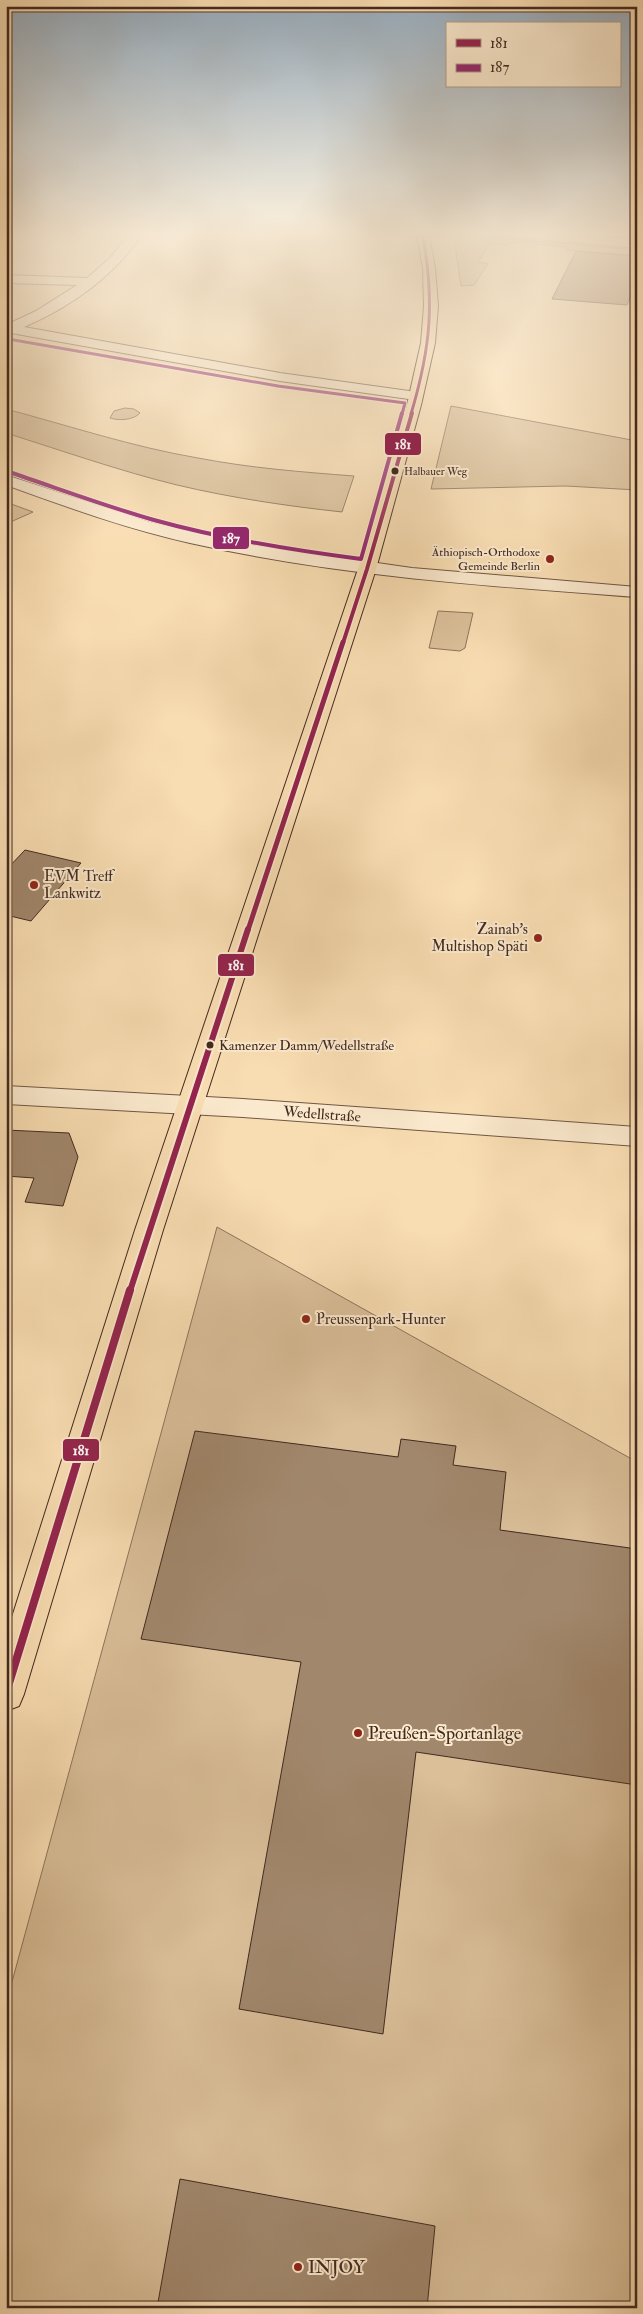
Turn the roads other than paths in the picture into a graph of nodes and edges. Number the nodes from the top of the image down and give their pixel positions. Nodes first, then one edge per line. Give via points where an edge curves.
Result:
1 (61, 339) edge
2 (428, 339) edge
3 (416, 396) junction
4 (6, 480) edge
5 (367, 569) junction
6 (637, 592) edge
7 (6, 1095) edge
8 (190, 1104) junction
9 (637, 1137) edge
10 (6, 1694) edge

1 - 3 street via 280,377
2 - 3 main road
3 - 5 main road
4 - 5 street via 118,518 190,538
5 - 6 street
5 - 8 main road
7 - 8 street, Wedellstraße
8 - 9 street, Wedellstraße
8 - 10 main road

